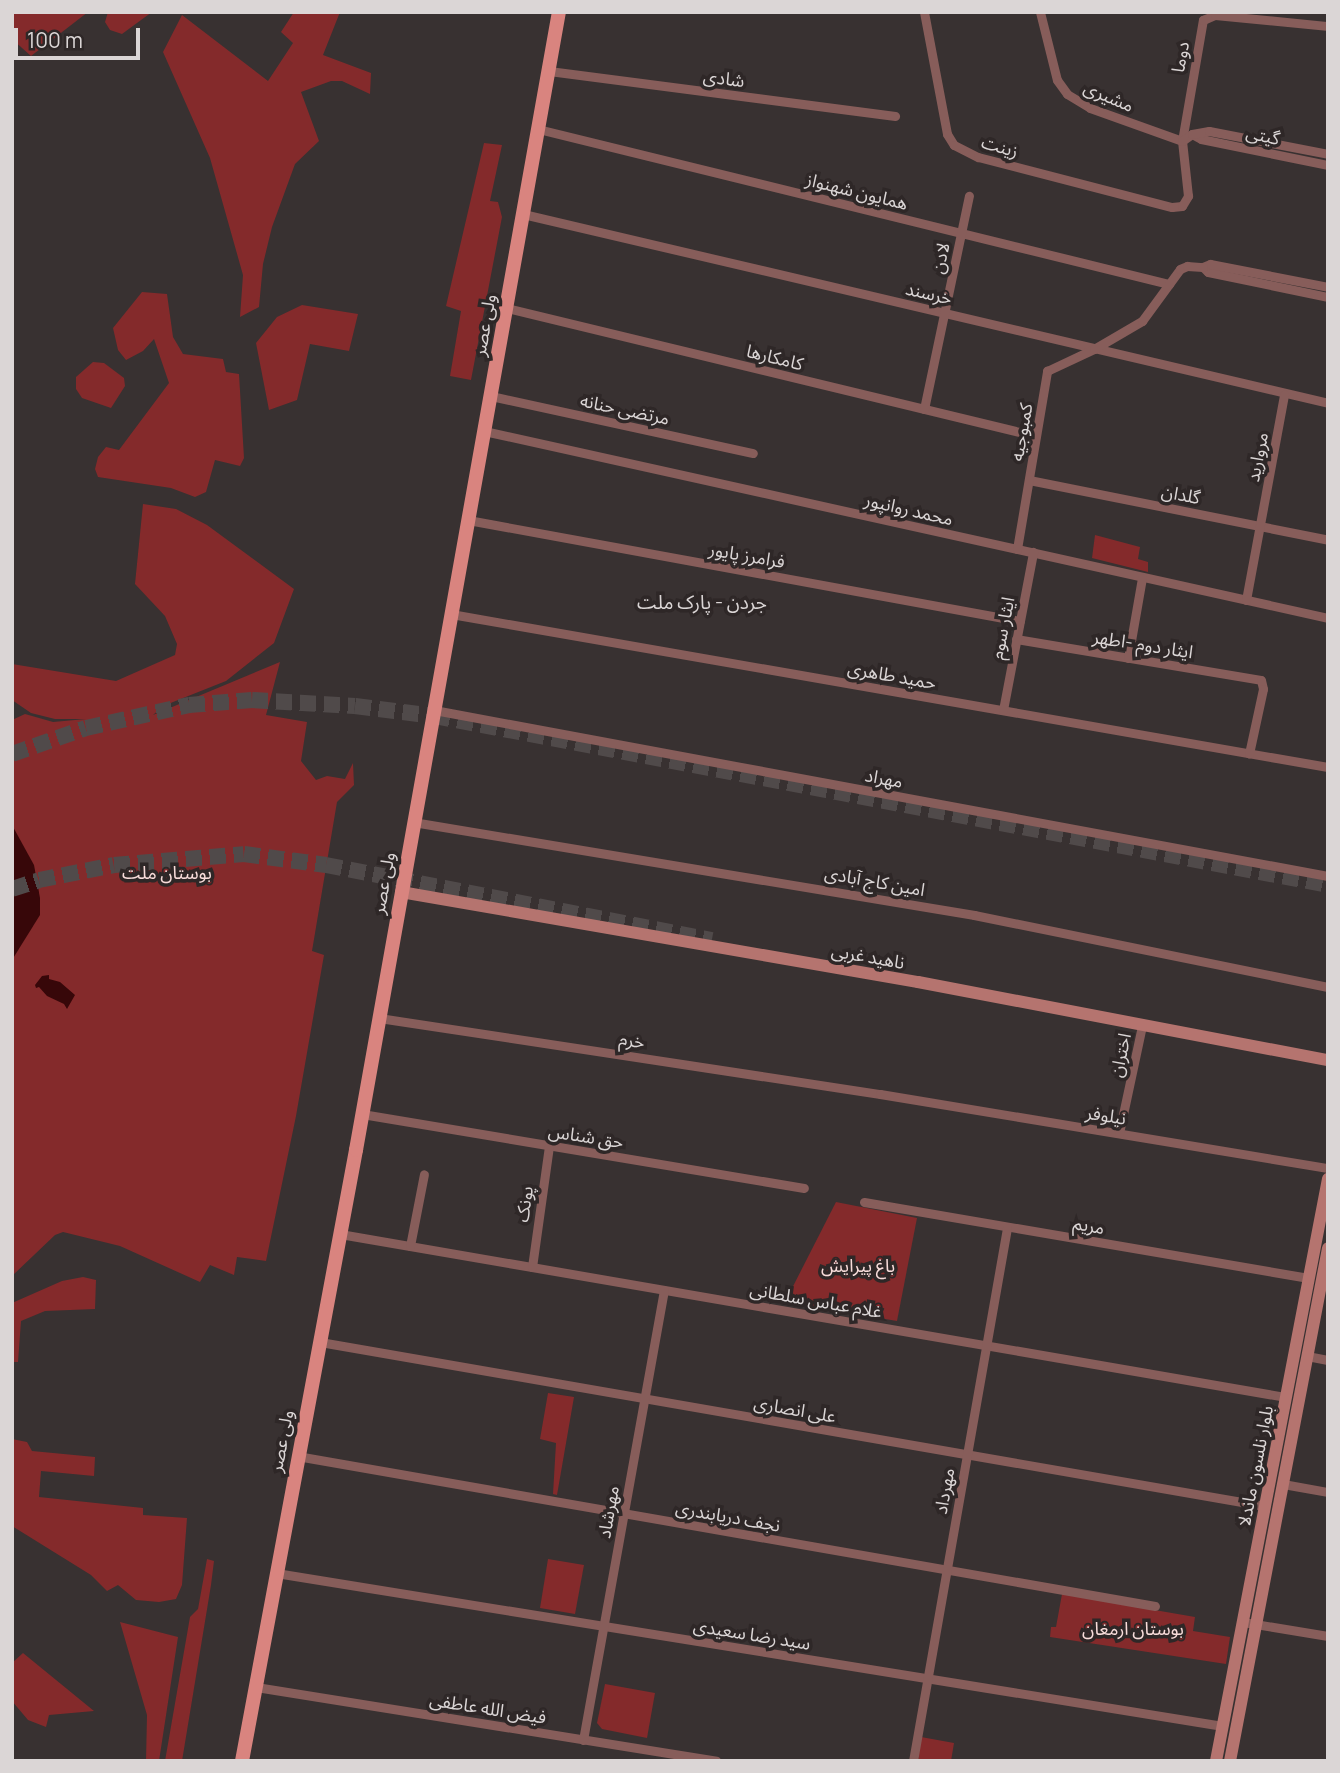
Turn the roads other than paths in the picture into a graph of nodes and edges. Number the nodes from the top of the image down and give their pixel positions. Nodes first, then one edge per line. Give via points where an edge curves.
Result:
1 (559, 12) edge
2 (924, 12) edge
3 (1040, 12) edge
4 (1328, 26) edge
5 (549, 71) junction
6 (895, 116) dead end
7 (538, 129) junction
8 (1192, 134) junction
9 (1182, 141) junction
10 (1328, 154) edge
11 (1328, 164) edge
12 (969, 196) dead end
13 (523, 214) junction
14 (961, 233) junction
15 (1207, 268) junction
16 (1169, 284) junction
17 (1328, 287) edge
18 (1328, 297) edge
19 (507, 309) junction
20 (944, 313) junction
21 (1094, 349) junction
22 (1284, 394) junction
23 (491, 396) junction
24 (1328, 403) edge
25 (924, 409) junction
26 (484, 431) junction
27 (1036, 436) junction
28 (753, 453) dead end
29 (1029, 480) junction
30 (468, 520) junction
31 (1260, 526) junction
32 (1328, 540) edge
33 (1017, 549) junction
34 (1033, 552) junction
35 (1142, 578) junction
36 (1246, 600) junction
37 (451, 614) junction
38 (1328, 618) edge
39 (1020, 621) junction
40 (1016, 639) junction
41 (1128, 658) junction
42 (434, 710) junction
43 (1003, 710) junction
44 (1249, 754) junction
45 (1328, 767) edge
46 (414, 822) junction
47 (1328, 876) edge
48 (401, 892) junction
49 (1328, 987) edge
50 (379, 1018) junction
51 (1142, 1026) junction
52 (1328, 1060) edge
53 (880, 1094) joint
54 (362, 1114) junction
55 (1119, 1133) junction
56 (549, 1146) junction
57 (1328, 1168) edge
58 (425, 1174) dead end
59 (1328, 1179) edge
60 (804, 1188) dead end
61 (864, 1202) dead end
62 (1007, 1228) junction
63 (340, 1234) junction
64 (410, 1246) junction
65 (1327, 1256) edge
66 (532, 1267) junction
67 (1319, 1280) edge
68 (664, 1290) junction
69 (320, 1342) junction
70 (986, 1345) junction
71 (1307, 1356) junction
72 (1328, 1360) edge
73 (1286, 1397) junction
74 (645, 1398) junction
75 (967, 1454) junction
76 (297, 1456) junction
77 (1283, 1484) junction
78 (1328, 1492) edge
79 (1265, 1506) junction
80 (624, 1514) junction
81 (946, 1570) junction
82 (276, 1573) junction
83 (1154, 1606) dead end
84 (1249, 1623) junction
85 (604, 1626) junction
86 (1328, 1636) edge
87 (927, 1678) junction
88 (256, 1687) junction
89 (1223, 1726) junction
90 (583, 1740) junction
91 (242, 1761) edge
92 (716, 1761) edge
93 (913, 1761) edge
94 (1216, 1761) edge
95 (1230, 1761) edge

1 - 5 main road, ولی عصر
2 - 9 street, زینت via 947,134 954,145 978,157 1172,208 1182,206 1188,196
3 - 9 street, مشیری via 1057,80 1067,94 1084,106
4 - 9 street, دوما via 1206,17
5 - 6 street, شادی
5 - 7 main road, ولی عصر
7 - 13 main road, ولی عصر
7 - 14 street, همایون شهنواز
8 - 9 street
8 - 10 street, گیتی via 1215,132
8 - 11 street, گیتی
12 - 14 street, لادن
13 - 19 main road, ولی عصر
13 - 20 street, خرسند
14 - 16 street, همایون شهنواز
14 - 20 street, لادن
15 - 16 street via 1187,266
15 - 17 street
15 - 18 street
16 - 21 street, کمبوجیه via 1142,321
19 - 23 main road, ولی عصر
19 - 25 street, کامکارها
20 - 21 street, خرسند
20 - 25 street, لادن
21 - 22 street, خرسند
21 - 27 street, کمبوجیه via 1047,371
22 - 24 street, خرسند
22 - 31 street, مروارید
23 - 26 main road, ولی عصر
23 - 28 street, مرتضی حنانه
25 - 27 street, کامکارها
26 - 30 main road, ولی عصر
26 - 33 street, محمد روانپور
27 - 29 street, کمبوجیه
29 - 31 street, گلدان
29 - 33 street, کمبوجیه
30 - 37 main road, ولی عصر
30 - 39 street, فرامرز پایور
31 - 32 street, گلدان
31 - 36 street, مروارید
33 - 34 street, محمد روانپور
34 - 35 street, محمد روانپور
34 - 39 street, ایثار سوم
35 - 36 street, محمد روانپور
35 - 41 street
36 - 38 street, محمد روانپور
37 - 42 main road, ولی عصر
37 - 43 street, حمید طاهری
39 - 40 street, ایثار سوم
40 - 41 street, ایثار دوم -اطهر
40 - 43 street, ایثار سوم
41 - 44 street, ایثار دوم -اطهر via 1263,683
42 - 46 main road, ولی عصر
42 - 47 street, مهراد
43 - 44 street, حمید طاهری
44 - 45 street, حمید طاهری
46 - 48 main road, ولی عصر
46 - 49 street, امین کاج آبادی via 974,915
48 - 50 main road, ولی عصر
48 - 51 main road, ناهید غربی
50 - 53 street, خرم
50 - 54 main road, ولی عصر
51 - 52 main road, ناهید غربی
51 - 55 street, اختران
53 - 55 street, نیلوفر
54 - 56 street, حق شناس
54 - 63 main road, ولی عصر
55 - 57 street, نیلوفر
56 - 60 street, حق شناس
56 - 66 street, پونک
58 - 64 street
59 - 67 main road, بلوار نلسون ماندلا
61 - 62 street, مریم
62 - 67 street, مریم
62 - 70 street, مهرداد
63 - 64 street, غلام عباس سلطانی
63 - 69 main road, ولی عصر
64 - 66 street, غلام عباس سلطانی
65 - 67 main road, بلوار نلسون ماندلا
66 - 68 street, غلام عباس سلطانی
67 - 71 main road, بلوار نلسون ماندلا
67 - 73 main road, بلوار نلسون ماندلا
68 - 70 street, غلام عباس سلطانی
68 - 74 street, مهرشاد
69 - 74 street, علی انصاری
69 - 76 main road, ولی عصر
70 - 73 street, غلام عباس سلطانی
70 - 75 street, مهرداد
71 - 72 street
71 - 77 main road, بلوار نلسون ماندلا
73 - 79 main road, بلوار نلسون ماندلا
74 - 75 street, علی انصاری
74 - 80 street, مهرشاد
75 - 79 street, علی انصاری
75 - 81 street, مهرداد
76 - 80 street, نجف دریابندری
76 - 82 main road, ولی عصر
77 - 78 street
77 - 84 main road, بلوار نلسون ماندلا
79 - 84 main road, بلوار نلسون ماندلا
80 - 81 street, نجف دریابندری
80 - 85 street, مهرشاد
81 - 83 street, نجف دریابندری
81 - 87 street, مهرداد
82 - 85 street, سید رضا سعیدی
82 - 88 main road, ولی عصر
84 - 86 street
84 - 89 main road, بلوار نلسون ماندلا
84 - 95 main road, بلوار نلسون ماندلا
85 - 87 street, سید رضا سعیدی
85 - 90 street, مهرشاد
87 - 89 street, سید رضا سعیدی
87 - 93 street, مهرداد
88 - 90 street, فیض الله عاطفی
88 - 91 main road, ولی عصر
89 - 94 main road, بلوار نلسون ماندلا
90 - 92 street, فیض الله عاطفی

